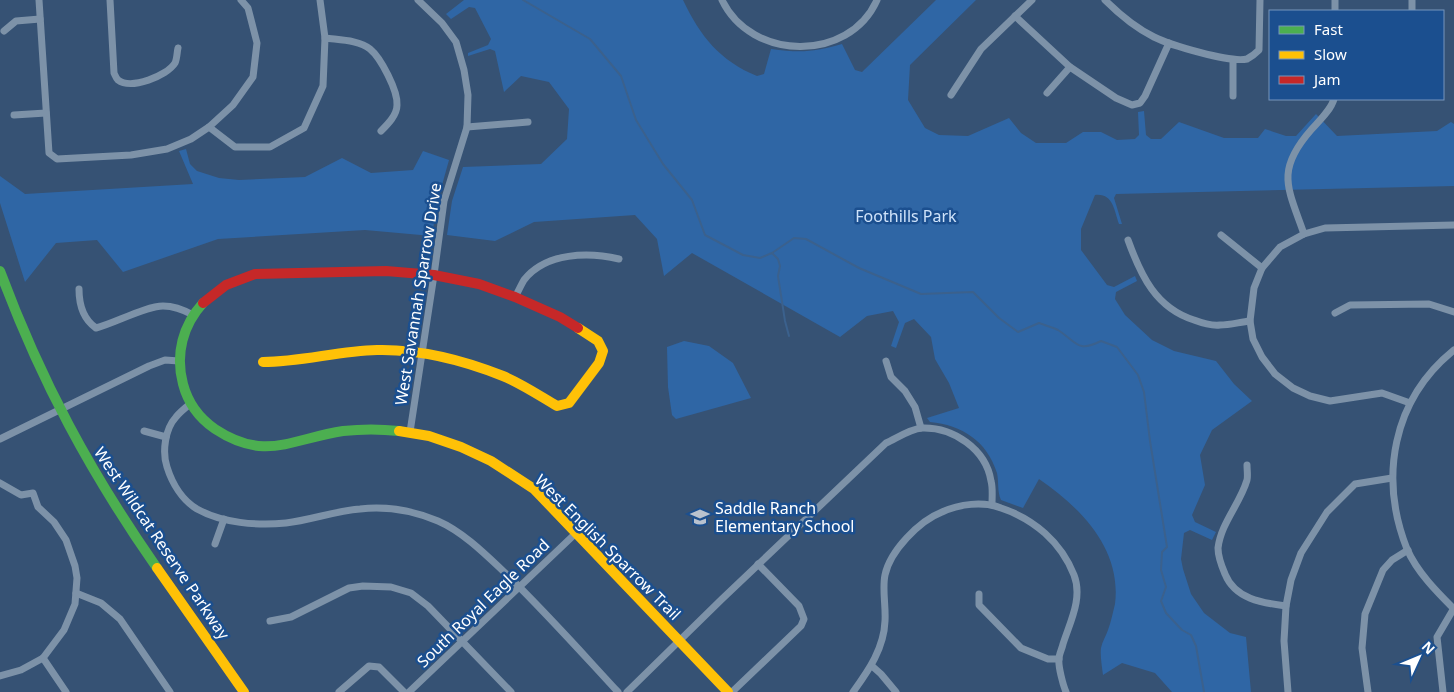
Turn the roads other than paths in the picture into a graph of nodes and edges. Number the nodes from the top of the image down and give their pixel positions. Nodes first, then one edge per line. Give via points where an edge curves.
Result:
1 (39, 0) edge
2 (110, 0) edge
3 (241, 0) edge
4 (320, 0) edge
5 (418, 0) edge
6 (722, 0) edge
7 (878, 0) edge
8 (1032, 0) edge
9 (1105, 0) edge
10 (1260, 0) edge
11 (1015, 16) junction
12 (40, 19) junction
13 (4, 32) dead end
14 (325, 38) junction
15 (1169, 43) junction
16 (178, 48) dead end
17 (1233, 60) junction
18 (1070, 66) junction
19 (1047, 93) dead end
20 (951, 95) dead end
21 (1234, 96) dead end
22 (1333, 100) edge
23 (46, 113) junction
24 (14, 115) dead end
25 (528, 122) dead end
26 (209, 127) junction
27 (467, 128) junction
28 (381, 131) dead end
29 (1454, 225) edge
30 (1304, 234) junction
31 (1222, 236) dead end
32 (1128, 240) dead end
33 (619, 259) dead end
34 (1262, 268) junction
35 (0, 270) edge
36 (434, 275) junction
37 (79, 289) dead end
38 (515, 297) junction
39 (1454, 312) edge
40 (1335, 313) dead end
41 (193, 314) junction
42 (1250, 321) junction
43 (1454, 350) edge
44 (422, 352) junction
45 (179, 360) junction
46 (886, 361) dead end
47 (264, 362) dead end
48 (1410, 403) junction
49 (190, 404) junction
50 (59, 409) junction
51 (921, 428) junction
52 (144, 431) dead end
53 (410, 432) junction
54 (166, 437) junction
55 (0, 439) edge
56 (1247, 465) dead end
57 (1392, 478) junction
58 (0, 483) edge
59 (992, 504) junction
60 (224, 519) junction
61 (576, 533) junction
62 (215, 544) dead end
63 (1408, 550) junction
64 (758, 564) junction
65 (520, 587) junction
66 (76, 593) junction
67 (979, 594) dead end
68 (1286, 606) junction
69 (1454, 608) edge
70 (270, 621) dead end
71 (679, 640) junction
72 (462, 642) junction
73 (43, 658) junction
74 (1058, 659) junction
75 (872, 666) junction
76 (0, 676) edge
77 (66, 692) edge
78 (170, 692) edge
79 (244, 692) edge
80 (340, 692) edge
81 (404, 692) edge
82 (409, 692) edge
83 (511, 692) edge
84 (618, 692) edge
85 (627, 692) edge
86 (730, 692) edge
87 (853, 692) edge
88 (896, 692) edge
89 (1066, 692) edge
90 (1288, 692) edge
91 (1368, 692) edge
92 (1443, 692) edge

1 - 12 street
2 - 16 street via 114,73 119,80 139,83 165,73 175,63
3 - 26 street via 248,8 257,44 253,77 232,105
4 - 14 street
5 - 27 street, West Savannah Sparrow Drive via 456,42 468,95
6 - 7 street via 744,27 765,40 791,47 838,40 857,28
8 - 11 street
9 - 15 street via 1153,36
10 - 17 street via 1260,50 1248,58
11 - 18 street
11 - 20 street via 981,49
12 - 13 street via 16,21
12 - 23 street
14 - 26 street via 323,86 304,128 270,147 235,147
14 - 28 street via 349,40 370,49 384,66 397,105 391,121
15 - 17 street
15 - 18 street via 1145,96 1140,103 1132,105 1116,98
17 - 21 street
18 - 19 street
22 - 30 street via 1298,145 1288,169 1288,188
23 - 24 street
23 - 26 street via 49,153 57,159 131,155 167,149
25 - 27 street
27 - 36 street, West Savannah Sparrow Drive via 444,201
29 - 30 street via 1325,228
30 - 34 street via 1280,248
31 - 34 street
32 - 42 street via 1149,286 1165,306 1186,318 1218,326
33 - 38 street via 598,254 549,261 525,280
34 - 42 street via 1254,288
35 - 50 street, West Wildcat Reserve Parkway
36 - 38 street, West English Sparrow Trail via 479,284
36 - 41 street, West English Sparrow Trail via 386,271 256,274 221,287
36 - 44 street, West Savannah Sparrow Drive
37 - 41 street via 79,303 96,328 162,306 180,308
38 - 44 street, West English Sparrow Trail via 560,317 598,340 603,351 599,363 569,403 557,406 505,377
39 - 40 street via 1428,304 1350,305
41 - 45 street, West English Sparrow Trail via 183,334
42 - 48 street via 1253,339 1262,357 1275,374 1293,388 1330,401 1382,394
43 - 48 street via 1424,382
44 - 47 street, West English Sparrow Trail via 377,350
44 - 53 street, West Savannah Sparrow Drive
45 - 49 street, West English Sparrow Trail
45 - 50 street via 165,360 149,366
46 - 51 street via 891,377 915,407
48 - 57 street via 1397,437
49 - 53 street, West English Sparrow Trail via 204,421 226,438 251,447 272,447 343,431
49 - 54 street via 174,418
50 - 55 street
50 - 79 street, West Wildcat Reserve Parkway via 123,518
51 - 59 street via 948,431 974,449 983,460 991,480
51 - 64 street via 886,443
52 - 54 street
53 - 61 street, West English Sparrow Trail via 447,441 504,468 534,490
54 - 60 street via 165,462 171,480 183,497 196,509
56 - 68 street via 1247,480 1221,536 1218,550 1223,569 1228,583 1242,595 1259,602
57 - 63 street via 1393,500
57 - 68 street via 1355,484 1327,512 1301,553
58 - 66 street via 22,495 33,493 38,507 54,522 66,540 75,566
59 - 74 street via 1037,525 1064,553 1074,576 1078,591 1076,604
59 - 75 street via 962,506 941,512 909,535 894,553 885,575 884,635
60 - 62 street
60 - 65 street via 286,523 360,509 411,512 439,521 468,540
61 - 65 street, South Royal Eagle Road
61 - 71 street, West English Sparrow Trail
63 - 69 street via 1427,580
63 - 91 street via 1383,570 1365,614 1362,648
64 - 71 street
64 - 86 street via 799,606 804,619 801,626
65 - 72 street, South Royal Eagle Road
65 - 84 street
66 - 73 street via 64,630
66 - 78 street via 101,603 120,619
67 - 74 street via 979,605 1021,648 1048,659
68 - 90 street via 1284,641
69 - 92 street via 1437,637
70 - 72 street via 291,617 349,588 391,587 411,594 428,606
71 - 85 street
71 - 86 street, West English Sparrow Trail
72 - 82 street, South Royal Eagle Road
72 - 83 street
73 - 76 street via 21,670
73 - 77 street
74 - 89 street
75 - 87 street
75 - 88 street
80 - 81 street via 369,666 379,667

